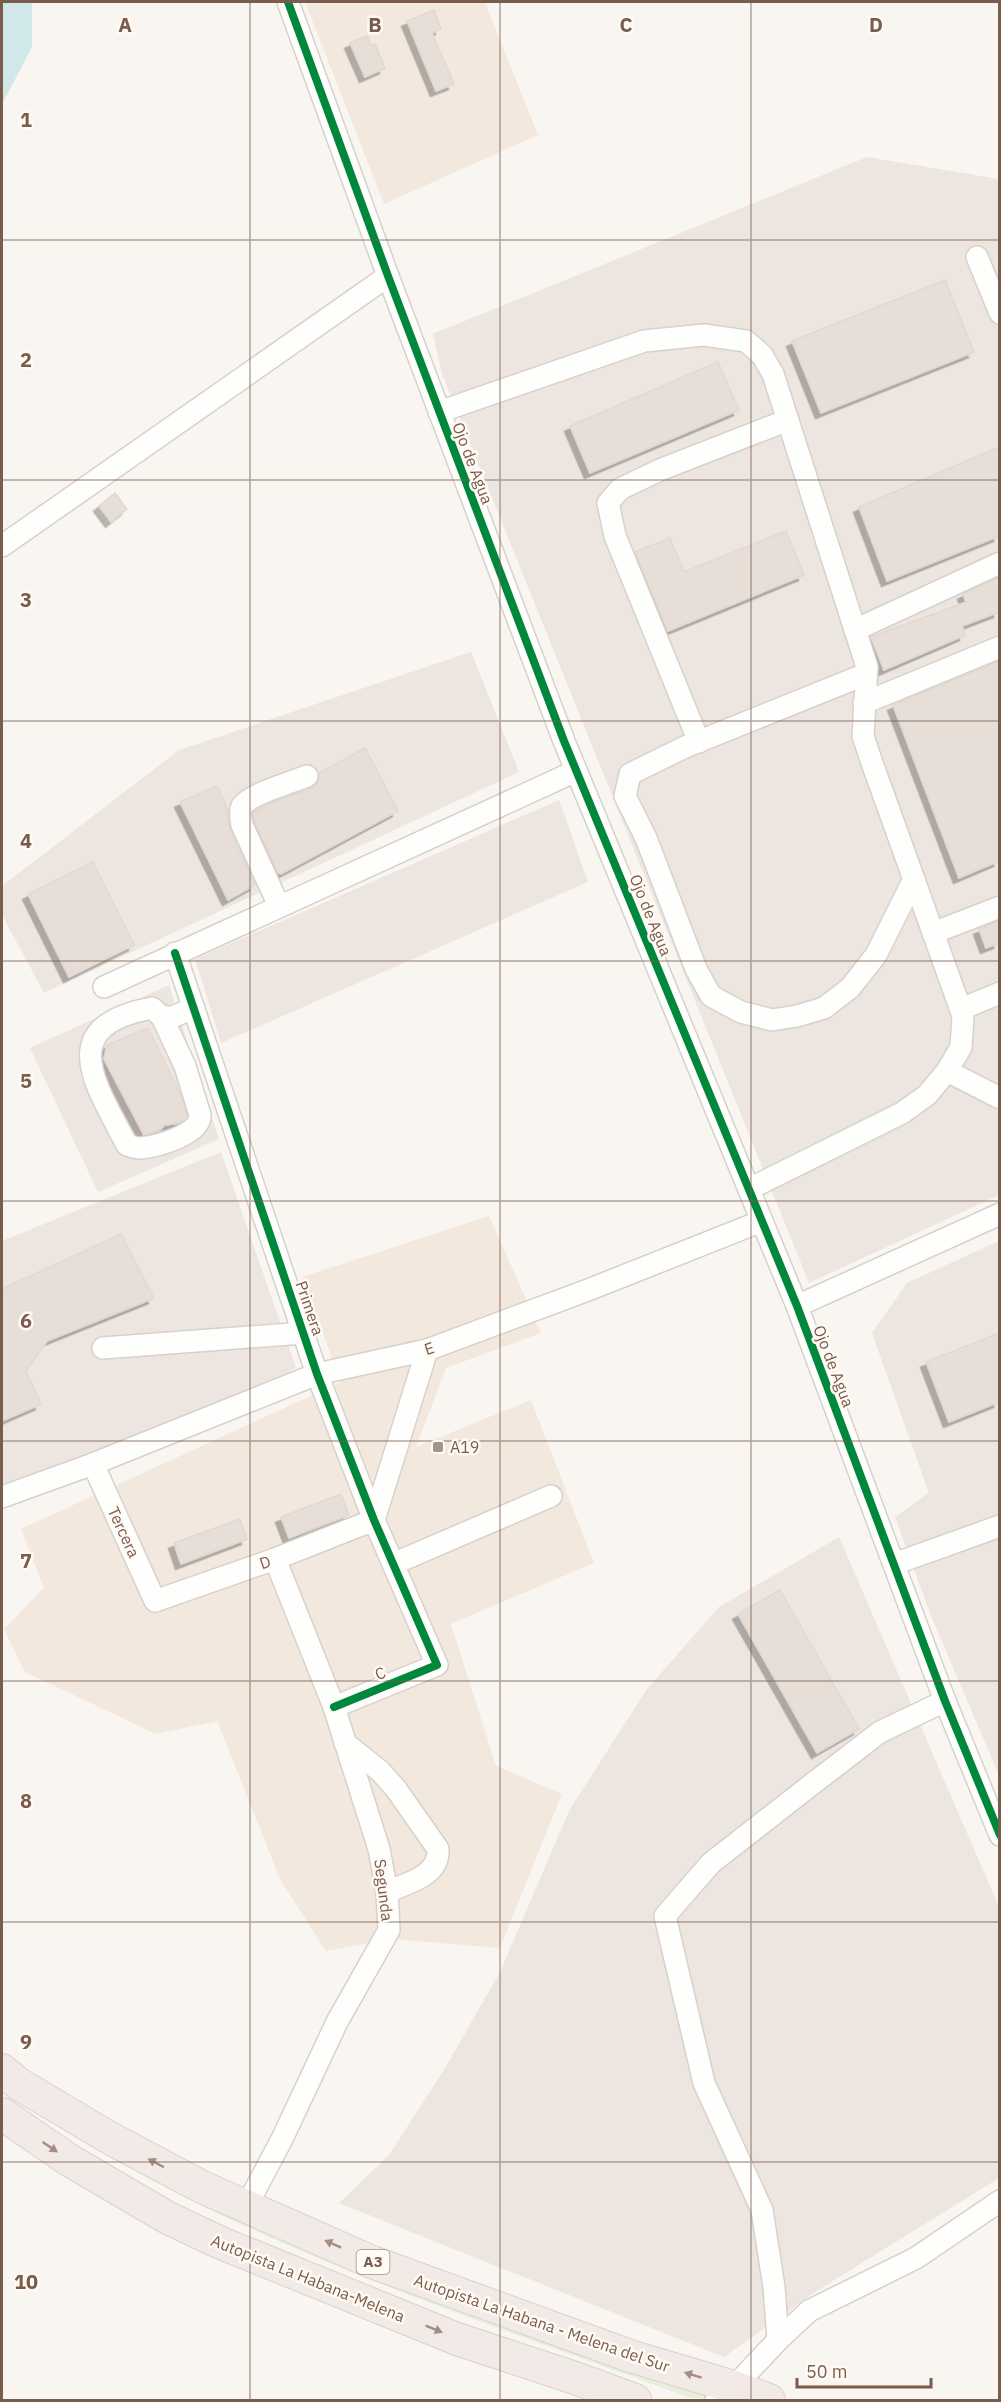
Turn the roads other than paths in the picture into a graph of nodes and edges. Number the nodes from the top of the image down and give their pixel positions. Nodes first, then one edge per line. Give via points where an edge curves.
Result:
1 (288, 2) edge
2 (977, 256) dead end
3 (388, 276) junction
4 (999, 313) edge
5 (439, 412) junction
6 (788, 420) junction
7 (2, 546) edge
8 (999, 563) edge
9 (855, 630) junction
10 (999, 646) edge
11 (866, 674) junction
12 (864, 703) junction
13 (699, 742) junction
14 (576, 771) junction
15 (307, 776) dead end
16 (914, 879) junction
17 (279, 906) junction
18 (999, 907) edge
19 (933, 933) junction
20 (175, 953) junction
21 (104, 987) dead end
22 (999, 993) edge
23 (194, 1008) junction
24 (961, 1009) junction
25 (162, 1017) junction
26 (947, 1071) junction
27 (999, 1098) edge
28 (749, 1189) junction
29 (999, 1214) edge
30 (762, 1221) junction
31 (797, 1306) junction
32 (304, 1333) junction
33 (103, 1348) dead end
34 (427, 1350) junction
35 (317, 1374) junction
36 (93, 1464) junction
37 (551, 1496) dead end
38 (2, 1497) edge
39 (374, 1520) junction
40 (999, 1526) edge
41 (275, 1559) junction
42 (393, 1564) junction
43 (894, 1564) junction
44 (155, 1601) joint
45 (437, 1665) joint
46 (945, 1701) junction
47 (334, 1707) junction
48 (345, 1743) junction
49 (999, 1835) edge
50 (387, 1892) junction
51 (2, 2070) edge
52 (2, 2114) edge
53 (999, 2201) edge
54 (247, 2205) junction
55 (778, 2340) junction
56 (725, 2394) edge
57 (635, 2400) edge
58 (768, 2400) edge

1 - 3 street, Ojo de Agua
2 - 4 street
3 - 5 street, Ojo de Agua
3 - 7 street
5 - 6 street via 644,341 704,335 746,341 762,355 773,374
5 - 14 street, Ojo de Agua
6 - 9 street
6 - 13 street via 663,469 620,489 608,503 615,536
8 - 9 street
9 - 11 street
10 - 12 street
11 - 12 street
11 - 13 street
12 - 16 street via 866,744
13 - 16 street via 630,774 626,796 696,969 711,996 741,1012 772,1020 824,1008 850,988 876,955
14 - 17 street
14 - 28 street, Ojo de Agua
15 - 17 street via 251,798 242,806 242,825
16 - 19 street
17 - 20 street
18 - 19 street
19 - 24 street
20 - 21 street
20 - 23 street, Primera
22 - 24 street
23 - 25 street
23 - 32 street, Primera
24 - 26 street via 961,1047
25 - 25 street via 185,1066 201,1122 195,1130 139,1149 127,1145 105,1101 90,1063 92,1042 99,1030 132,1012 152,1008
26 - 27 street
26 - 28 street via 927,1095 902,1113
28 - 30 street, Ojo de Agua
29 - 31 street
30 - 31 street, Ojo de Agua
30 - 34 street, E
31 - 43 street, Ojo de Agua
32 - 33 street
32 - 35 street, Primera
34 - 35 street, E
34 - 39 street
35 - 36 street, E
35 - 39 street, Primera
36 - 38 street, E
36 - 44 street, Tercera
37 - 42 street
39 - 41 street, D
39 - 42 street, Primera
40 - 43 street
41 - 44 street, D
41 - 47 street, Segunda
42 - 45 street, Primera
43 - 46 street, Ojo de Agua
45 - 47 street, C
46 - 49 street, Ojo de Agua
46 - 55 street via 880,1732 711,1863 665,1916 704,2084 762,2210
47 - 48 street, Segunda
48 - 50 street, Segunda via 379,1849
48 - 50 street via 396,1789 438,1849 435,1867
50 - 54 street, Segunda via 389,1930 337,2022
54 -> 51 highway, Autopista La Habana - Melena del Sur / A3 via 202,2187 108,2138
52 -> 57 highway, Autopista La Habana-Melena / A3 via 69,2160 168,2218 221,2243 457,2339
53 - 55 street via 916,2258 809,2311
56 -> 54 highway, Autopista La Habana - Melena del Sur / A3 via 372,2262
55 - 56 street
56 - 58 highway, Autopista La Habana - Melena del Sur / A3

